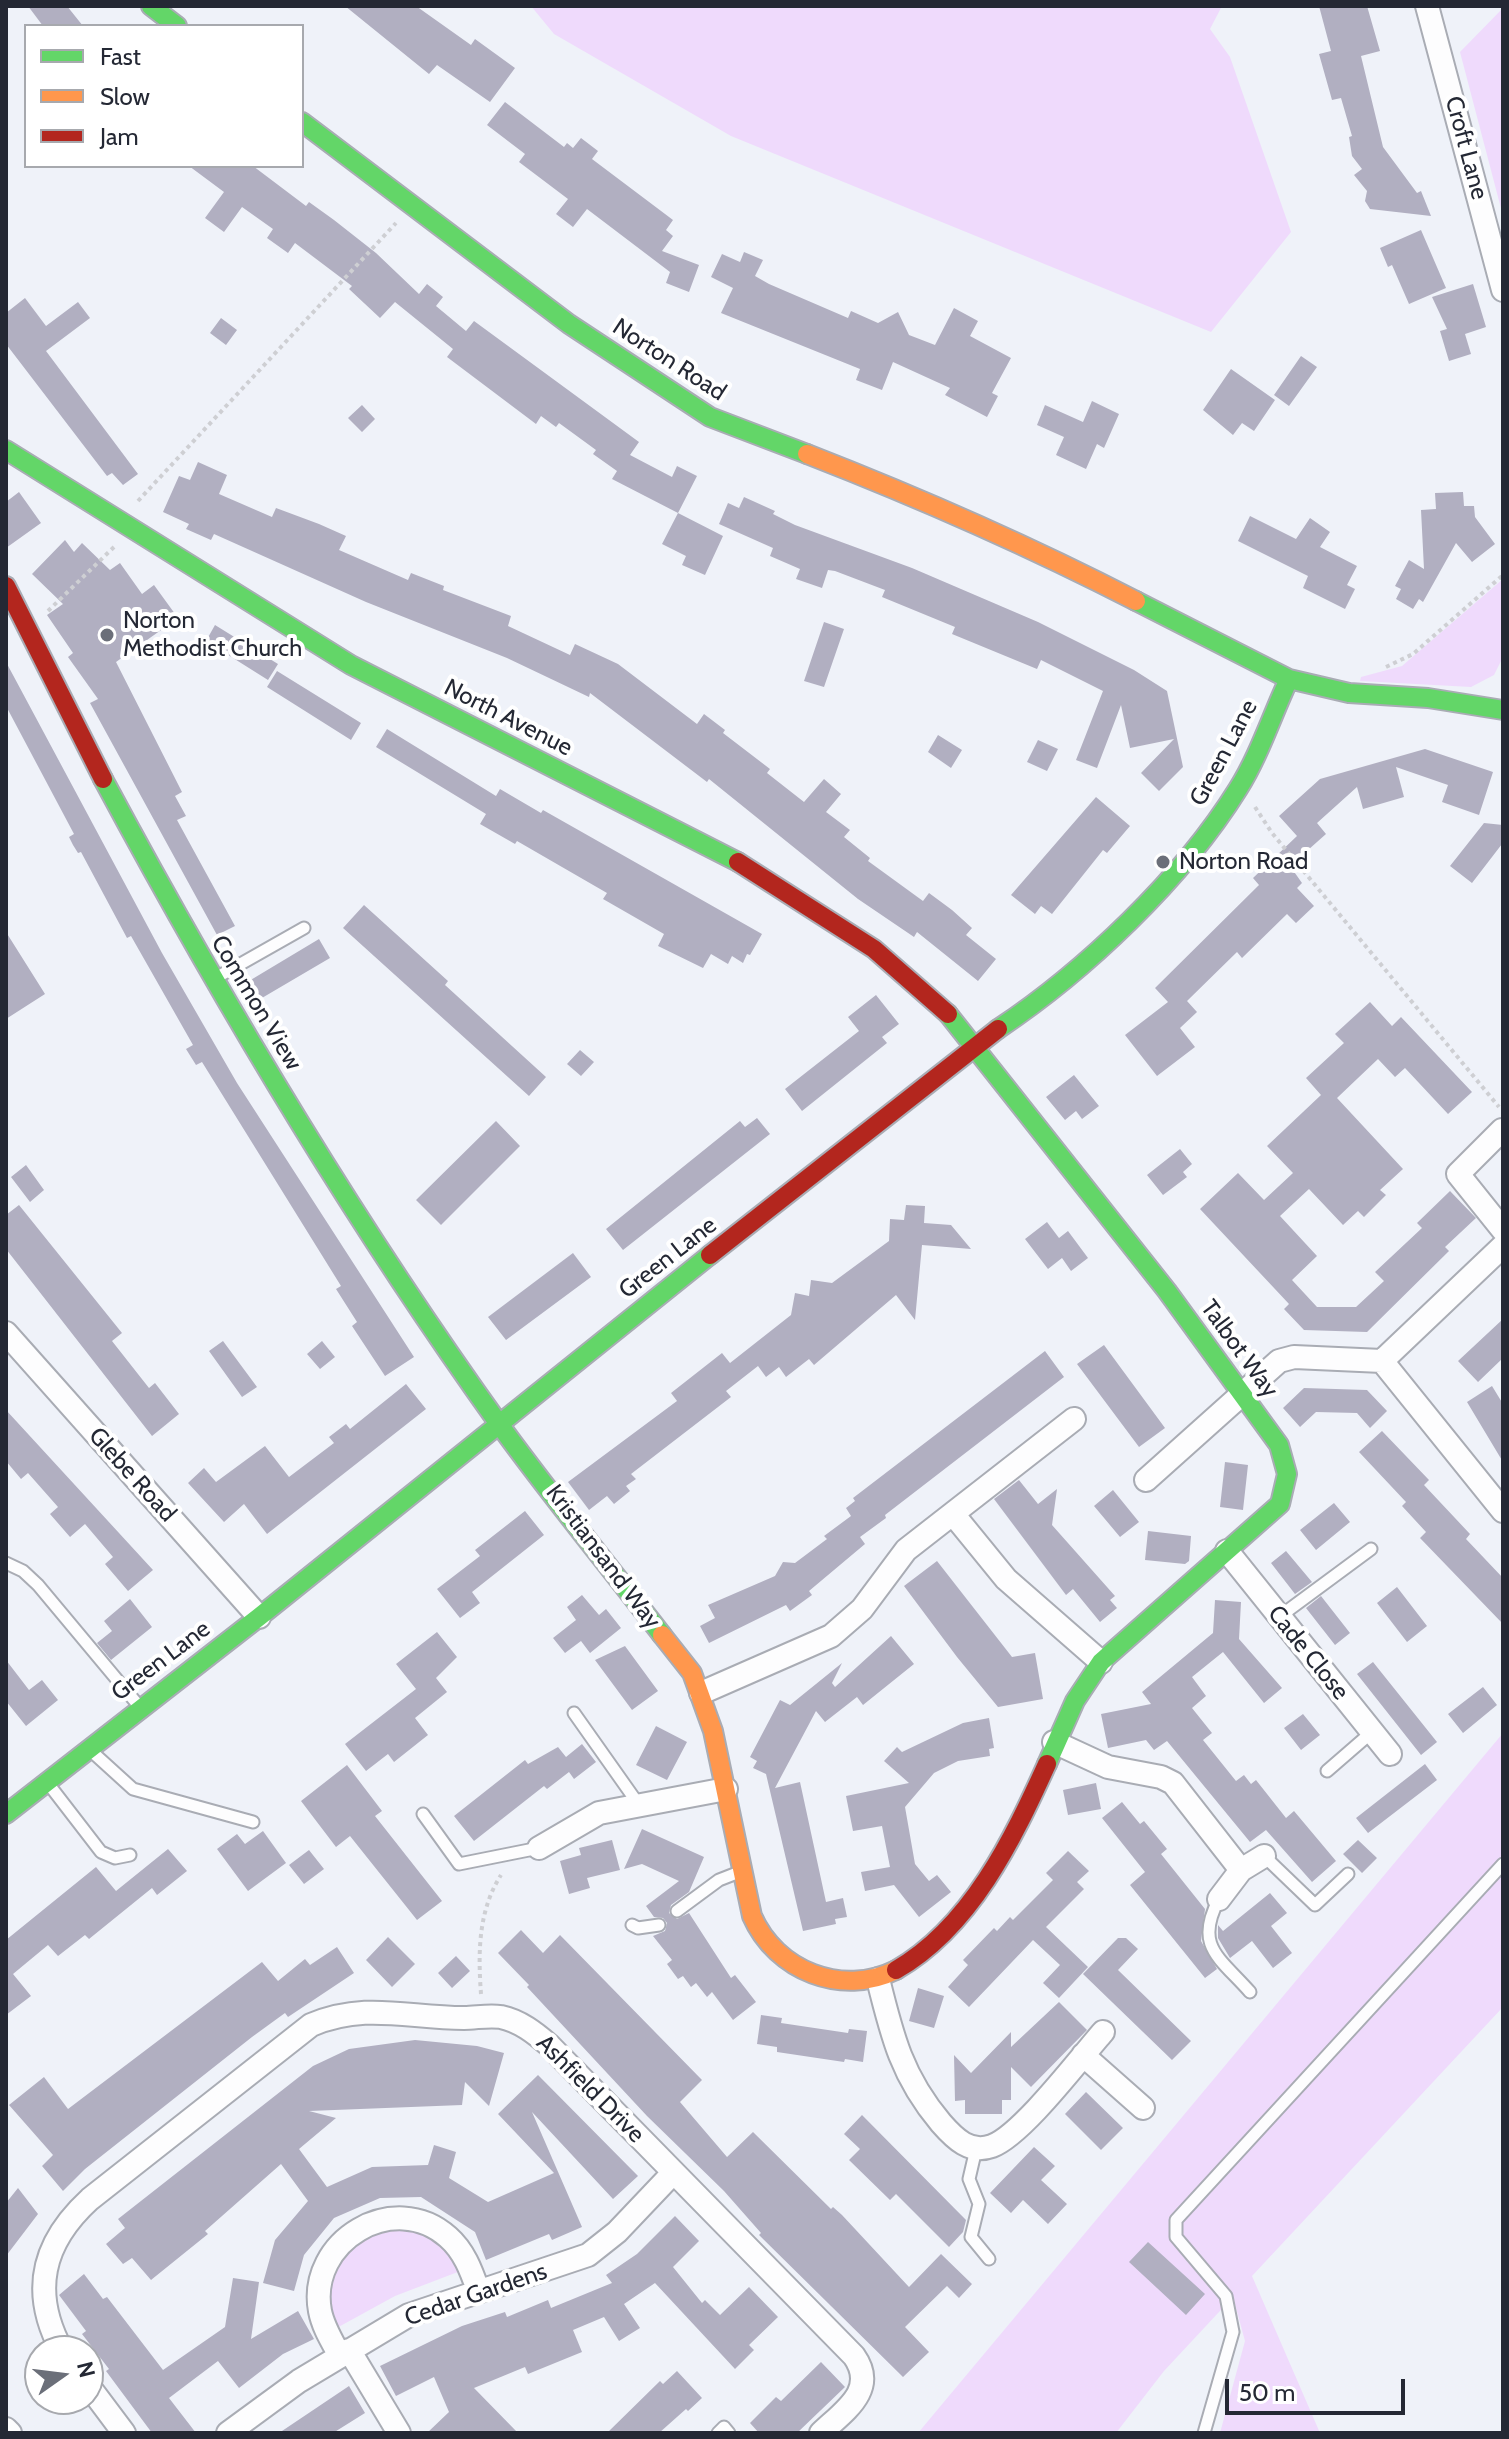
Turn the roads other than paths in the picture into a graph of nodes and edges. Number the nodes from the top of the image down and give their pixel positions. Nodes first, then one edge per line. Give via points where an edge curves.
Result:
1 (151, 6) edge
2 (1427, 6) edge
3 (174, 24) edge
4 (304, 124) edge
5 (1503, 290) edge
6 (6, 450) edge
7 (6, 586) edge
8 (1289, 679) junction
9 (1503, 710) edge
10 (304, 928) dead end
11 (214, 979) junction
12 (973, 1045) junction
13 (1502, 1130) edge
14 (1503, 1230) edge
15 (1503, 1246) edge
16 (6, 1333) edge
17 (1382, 1361) junction
18 (1241, 1392) junction
19 (1074, 1419) dead end
20 (499, 1424) junction
21 (1146, 1480) dead end
22 (1503, 1511) edge
23 (953, 1514) junction
24 (1371, 1549) dead end
25 (1227, 1551) junction
26 (6, 1563) edge
27 (259, 1617) junction
28 (1279, 1617) junction
29 (1101, 1662) junction
30 (701, 1693) junction
31 (139, 1707) junction
32 (574, 1713) dead end
33 (1372, 1732) junction
34 (1054, 1742) junction
35 (89, 1749) junction
36 (1390, 1754) dead end
37 (1327, 1771) dead end
38 (46, 1781) junction
39 (726, 1789) junction
40 (640, 1806) junction
41 (6, 1814) edge
42 (423, 1814) dead end
43 (253, 1822) dead end
44 (539, 1848) joint
45 (130, 1855) dead end
46 (1264, 1856) joint
47 (1503, 1864) edge
48 (742, 1870) junction
49 (1241, 1870) junction
50 (1348, 1874) dead end
51 (1219, 1899) joint
52 (677, 1911) dead end
53 (632, 1925) dead end
54 (659, 1925) dead end
55 (878, 1979) junction
56 (1250, 1992) dead end
57 (1103, 2032) dead end
58 (1083, 2055) junction
59 (1143, 2108) dead end
60 (976, 2149) junction
61 (673, 2173) junction
62 (989, 2259) dead end
63 (478, 2290) junction
64 (56, 2335) edge
65 (344, 2353) junction
66 (104, 2406) edge
67 (6, 2429) edge
68 (10, 2433) edge
69 (124, 2433) edge
70 (228, 2433) edge
71 (399, 2433) edge
72 (718, 2433) edge
73 (729, 2433) edge
74 (821, 2433) edge
75 (1204, 2433) edge

1 - 3 street
2 - 5 street, Croft Lane
4 - 8 street, Norton Road via 569,324 710,417 900,490 1034,549
6 - 12 street, North Avenue via 351,665 756,871 874,949 939,1003
7 - 11 street, Common View via 88,751
8 - 9 street, Norton Road via 1349,693
8 - 12 street, Green Lane via 1238,789 1151,902 1027,1009
10 - 11 lane
11 - 20 street, Common View via 321,1158
12 - 18 street, Talbot Way
12 - 20 street, Green Lane
13 - 14 street via 1458,1174
15 - 17 street
16 - 27 street, Glebe Road
17 - 18 street via 1294,1357 1279,1361
17 - 22 street
18 - 21 street
18 - 25 street, Talbot Way via 1285,1457 1287,1480 1271,1515
19 - 23 street
20 - 27 street, Green Lane
20 - 30 street, Kristiansand Way via 692,1673
23 - 29 street via 1006,1579
23 - 30 street via 906,1550 862,1609 831,1636
24 - 28 lane
25 - 28 street, Cade Close
25 - 29 street, Talbot Way
26 - 31 lane via 38,1585
27 - 31 street, Green Lane
28 - 33 street, Cade Close
29 - 34 street
30 - 39 street, Kristiansand Way
31 - 35 street, Green Lane
32 - 40 lane
33 - 36 street, Cade Close
33 - 37 lane
34 - 49 street via 1108,1767 1173,1783
34 - 55 street via 1010,1845 991,1876 932,1943
35 - 38 street, Green Lane
35 - 43 lane via 133,1789
38 - 41 street, Green Lane
38 - 45 lane via 101,1852 115,1858
39 - 40 street
39 - 48 street, Kristiansand Way
40 - 44 street via 585,1819
42 - 44 lane via 459,1864
46 - 49 street
46 - 50 lane via 1315,1905
47 - 75 lane via 1176,2220 1176,2237 1226,2296 1233,2332
48 - 52 lane
48 - 55 street, Kristiansand Way via 759,1932 782,1959 819,1977
49 - 51 street
51 - 56 lane via 1207,1921 1208,1942
53 - 54 lane
55 - 60 street via 894,2045 916,2093 956,2140
57 - 58 street
58 - 59 street
58 - 60 street via 1015,2131
60 - 62 lane via 969,2179 979,2204 971,2237
61 - 63 street, Cedar Gardens via 588,2255
61 - 64 street, Ashfield Drive via 532,2030 501,2017 375,2010 328,2018 311,2025 102,2190 62,2228 47,2262 44,2302
61 - 74 street, Ashfield Drive via 862,2367 861,2394
63 - 65 street, Cedar Gardens via 409,2315
63 - 65 street via 463,2254 436,2228 398,2218 363,2226 331,2254 322,2276 320,2308
65 - 70 street, Cedar Gardens
65 - 71 street
66 - 69 street
67 - 68 street
72 - 73 lane via 724,2427

